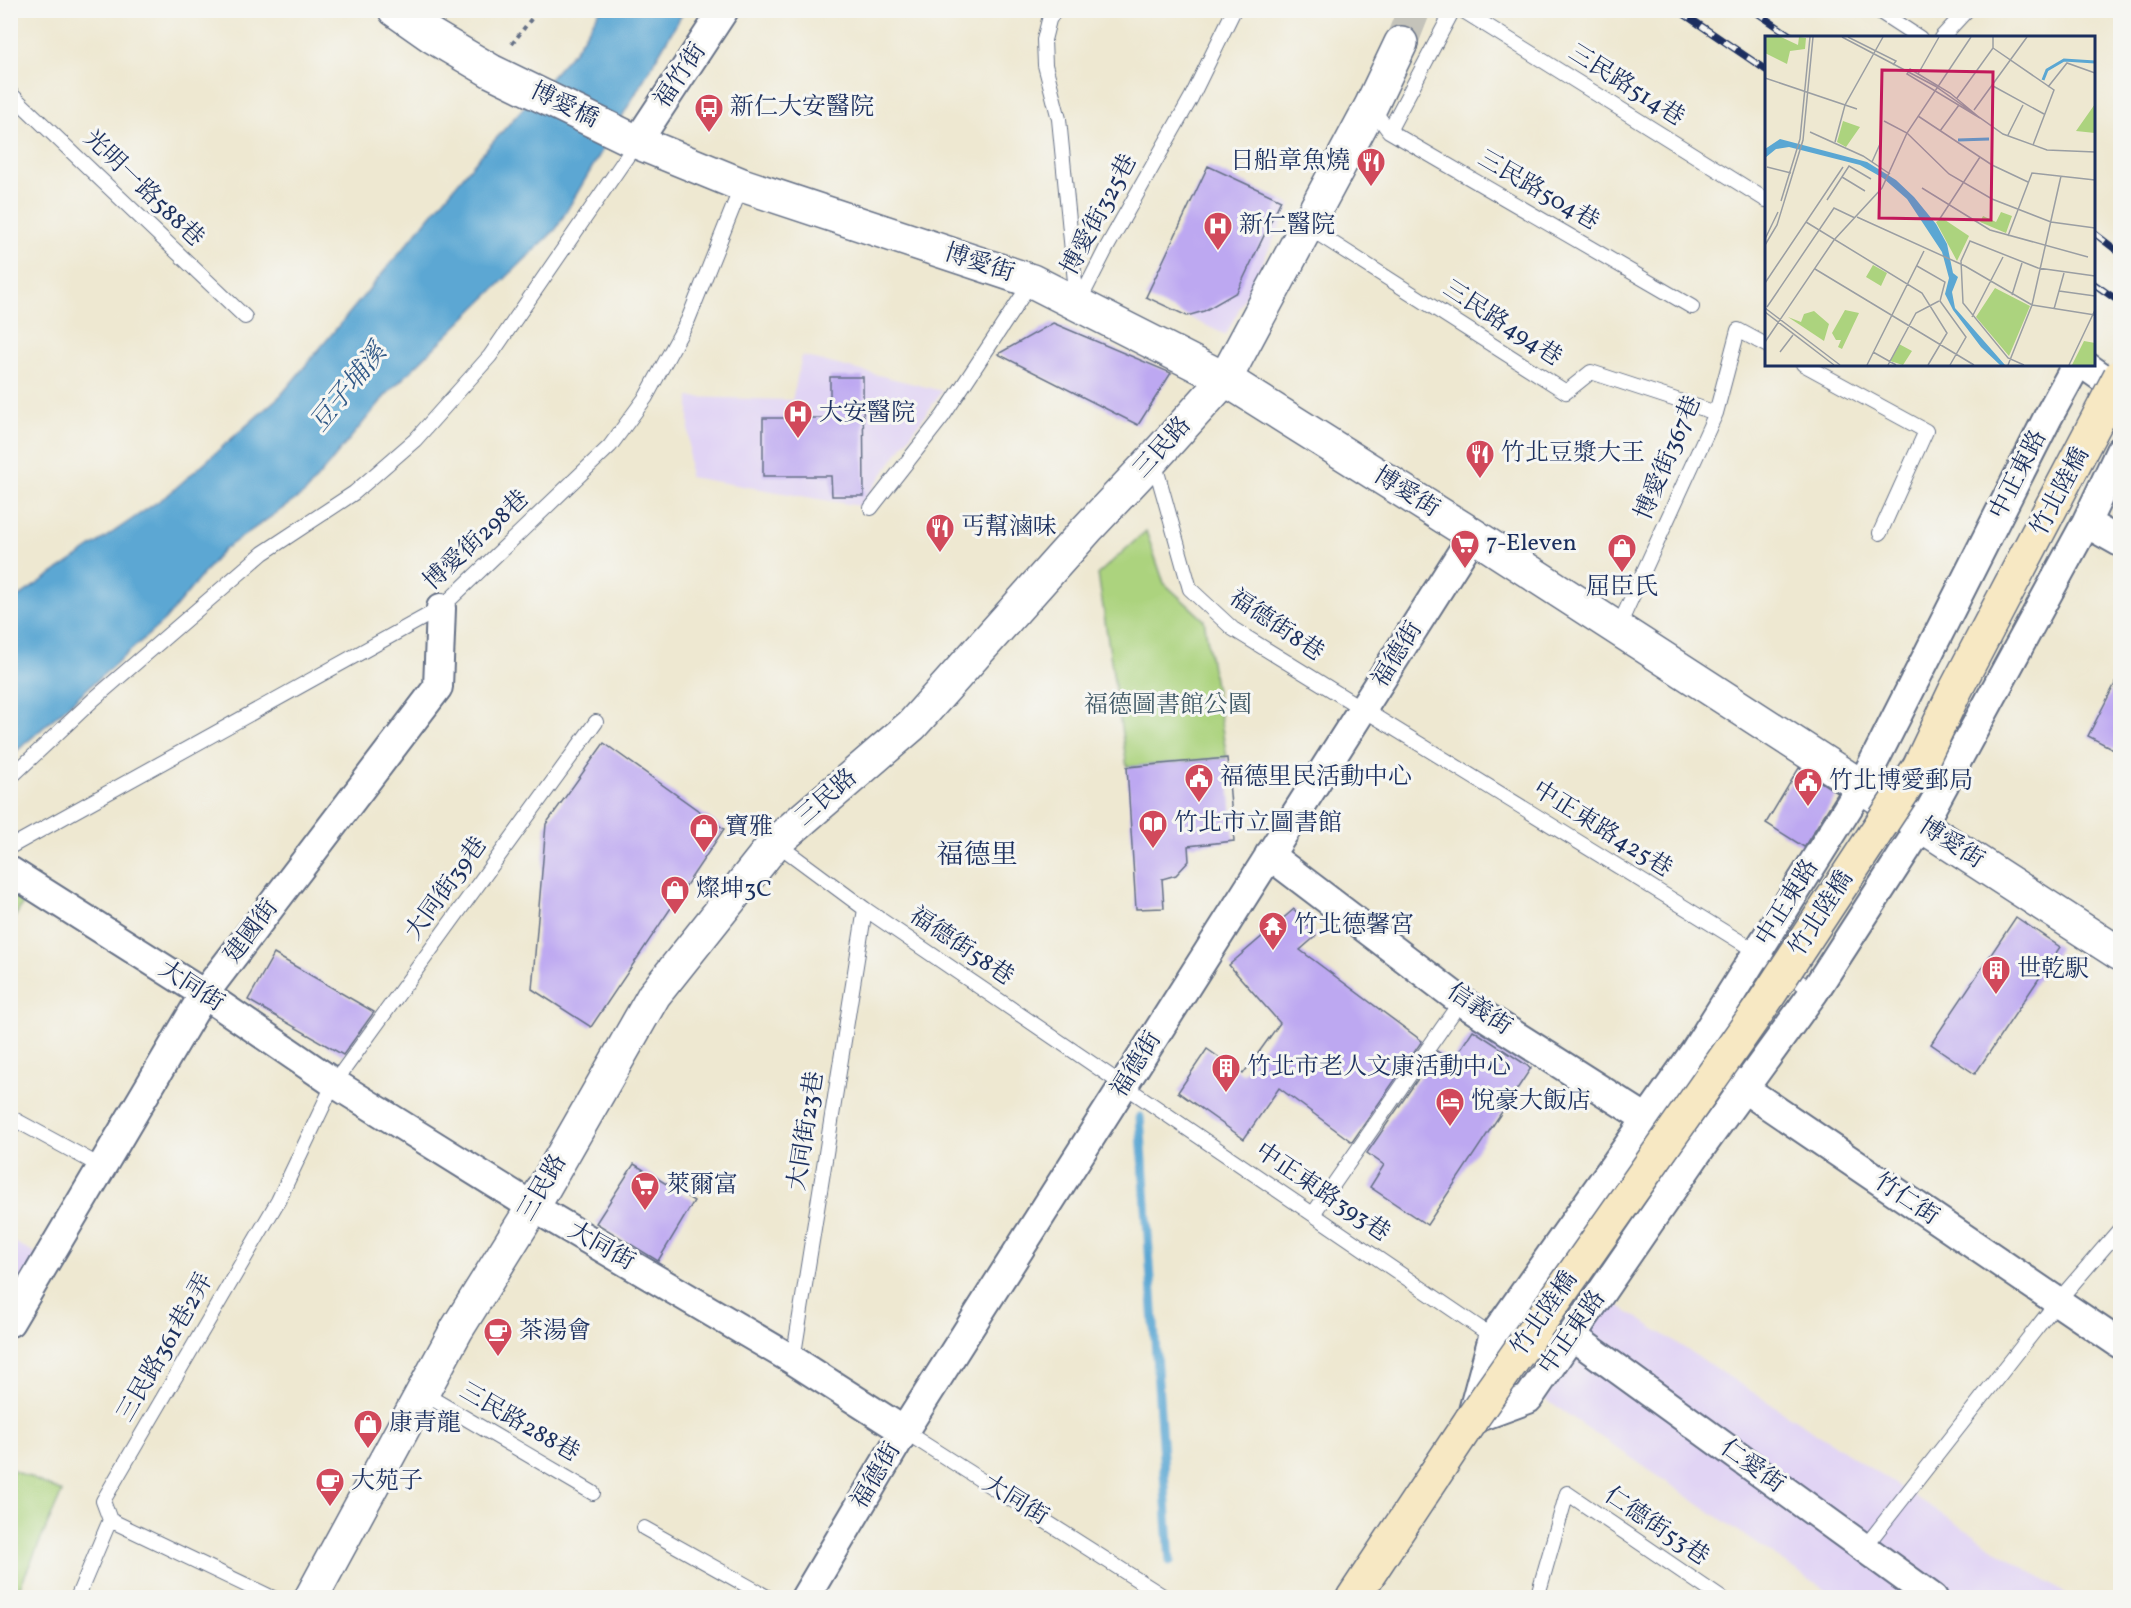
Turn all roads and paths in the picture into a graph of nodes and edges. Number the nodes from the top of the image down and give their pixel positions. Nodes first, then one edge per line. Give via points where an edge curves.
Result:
1 (395, 10) edge
2 (538, 10) edge
3 (724, 10) edge
4 (1055, 10) edge
5 (1234, 10) edge
6 (1454, 10) edge
7 (1462, 10) edge
8 (1877, 10) edge
9 (1967, 10) edge
10 (1917, 36) edge
11 (1943, 36) edge
12 (1401, 44) tunnel mouth
13 (491, 71) junction
14 (10, 93) edge
15 (1380, 118) junction
16 (637, 142) junction
17 (742, 185) junction
18 (1765, 199) edge
19 (1306, 226) junction
20 (1032, 281) junction
21 (1077, 304) junction
22 (1692, 307) dead end
23 (245, 317) dead end
24 (1765, 344) edge
25 (1807, 366) edge
26 (2077, 366) edge
27 (2086, 366) edge
28 (2121, 376) edge
29 (1225, 378) junction
30 (2121, 390) edge
31 (1716, 413) junction
32 (2121, 451) edge
33 (1153, 459) junction
34 (871, 508) dead end
35 (2086, 523) junction
36 (1880, 533) dead end
37 (1473, 535) junction
38 (2121, 542) edge
39 (441, 608) junction
40 (1617, 630) junction
41 (1363, 710) junction
42 (596, 722) dead end
43 (10, 778) edge
44 (1862, 787) junction
45 (1922, 825) junction
46 (775, 843) junction
47 (10, 847) edge
48 (1269, 855) junction
49 (10, 870) edge
50 (865, 909) junction
51 (1757, 952) junction
52 (2121, 954) edge
53 (1814, 992) junction
54 (204, 994) junction
55 (1461, 1001) junction
56 (1695, 1051) junction
57 (334, 1083) junction
58 (1125, 1085) junction
59 (1744, 1090) junction
60 (10, 1117) edge
61 (1647, 1118) junction
62 (1697, 1153) junction
63 (102, 1167) junction
64 (278, 1201) joint
65 (533, 1207) junction
66 (1313, 1214) junction
67 (2121, 1229) edge
68 (2057, 1302) junction
69 (10, 1322) edge
70 (1572, 1336) junction
71 (1493, 1337) junction
72 (2121, 1344) edge
73 (793, 1360) junction
74 (422, 1392) junction
75 (1471, 1420) junction
76 (904, 1431) junction
77 (593, 1492) dead end
78 (110, 1520) junction
79 (644, 1528) dead end
80 (1864, 1548) junction
81 (1929, 1596) edge
82 (77, 1598) edge
83 (273, 1598) edge
84 (310, 1598) edge
85 (769, 1598) edge
86 (805, 1598) edge
87 (1166, 1598) edge
88 (1353, 1598) edge
89 (1537, 1598) edge
90 (1721, 1598) edge

1 - 13 street
2 - 13 path
3 - 16 street, 福竹街
4 - 21 lane, 博愛街325巷 via 1044,40 1045,65 1059,119
5 - 21 lane, 博愛街325巷 via 1191,98
6 - 15 lane
7 - 18 lane, 三民路514巷
8 - 10 lane
9 - 11 lane
12 - 15 street, 三民路
13 - 16 street, 博愛橋
14 - 23 lane, 光明一路588巷
15 - 19 street, 三民路
15 - 22 lane, 三民路504巷
16 - 17 street, 博愛街
16 - 43 lane via 490,356 415,440 354,493 263,553 94,699
17 - 20 street, 博愛街
17 - 39 lane, 博愛街298巷 via 688,320 646,397 610,446
19 - 29 street, 三民路
19 - 31 lane, 三民路494巷 via 1566,392 1591,372
20 - 21 street, 博愛街
20 - 34 lane via 943,416
21 - 29 street, 博愛街
24 - 31 lane, 博愛街367巷 via 1738,330
25 - 36 lane via 1926,430
26 - 44 street, 中正東路
27 - 30 street
28 - 75 main road, 竹北陸橋, bridge via 1919,767 1761,1007
29 - 33 street, 三民路
29 - 37 street, 博愛街
31 - 40 lane, 博愛街367巷
32 - 35 street, 中正東路
33 - 41 lane, 福德街8巷 via 1190,589 1233,629
33 - 46 street, 三民路 via 912,725
35 - 38 street
35 - 45 street, 中正東路
37 - 40 street, 博愛街
37 - 41 street, 福德街
39 - 47 lane, 博愛街298巷
39 - 54 street, 建國街 via 438,687
40 - 44 street, 博愛街
41 - 48 street, 福德街
41 - 51 lane, 中正東路425巷
42 - 57 lane, 大同街39巷
44 - 45 street, 博愛街
44 - 51 street, 中正東路
45 - 52 street, 博愛街
45 - 53 street, 中正東路
46 - 50 lane, 福德街58巷
46 - 65 street, 三民路 via 654,995
48 - 55 street, 信義街
48 - 58 street, 福德街
49 - 54 street, 大同街
50 - 58 lane, 福德街58巷
50 - 73 lane, 大同街23巷
51 - 53 lane, 中正東路425巷
51 - 56 street, 中正東路
53 - 59 street, 中正東路
54 - 57 street, 大同街
54 - 63 street, 建國街
55 - 61 street, 信義街
55 - 66 lane
56 - 59 street, 竹仁街
56 - 61 street, 中正東路
57 - 64 lane, 大同街39巷
57 - 65 street, 大同街
58 - 66 lane, 中正東路393巷
58 - 76 street, 福德街
59 - 62 street, 中正東路
59 - 68 street, 竹仁街
60 - 63 lane
61 - 62 street, 信義街
61 - 71 street, 中正東路
62 - 70 street, 中正東路
63 - 69 street, 建國街
64 - 78 lane, 三民路361巷2弄 via 103,1501
65 - 73 street, 大同街
65 - 74 street, 三民路
66 - 71 lane, 中正東路393巷
67 - 68 lane
68 - 72 street, 竹仁街
68 - 80 lane
70 - 75 street, 中正東路 via 1528,1398
70 - 80 street, 仁愛街
71 - 75 street, 中正東路
73 - 76 street, 大同街
74 - 77 lane, 三民路288巷
74 - 84 street, 三民路
75 - 88 main road, 中正東路
76 - 86 street, 福德街
76 - 87 lane, 大同街
78 - 82 lane
78 - 83 lane
79 - 85 lane
80 - 81 street, 仁愛街
89 - 90 lane, 仁德街53巷 via 1567,1493

